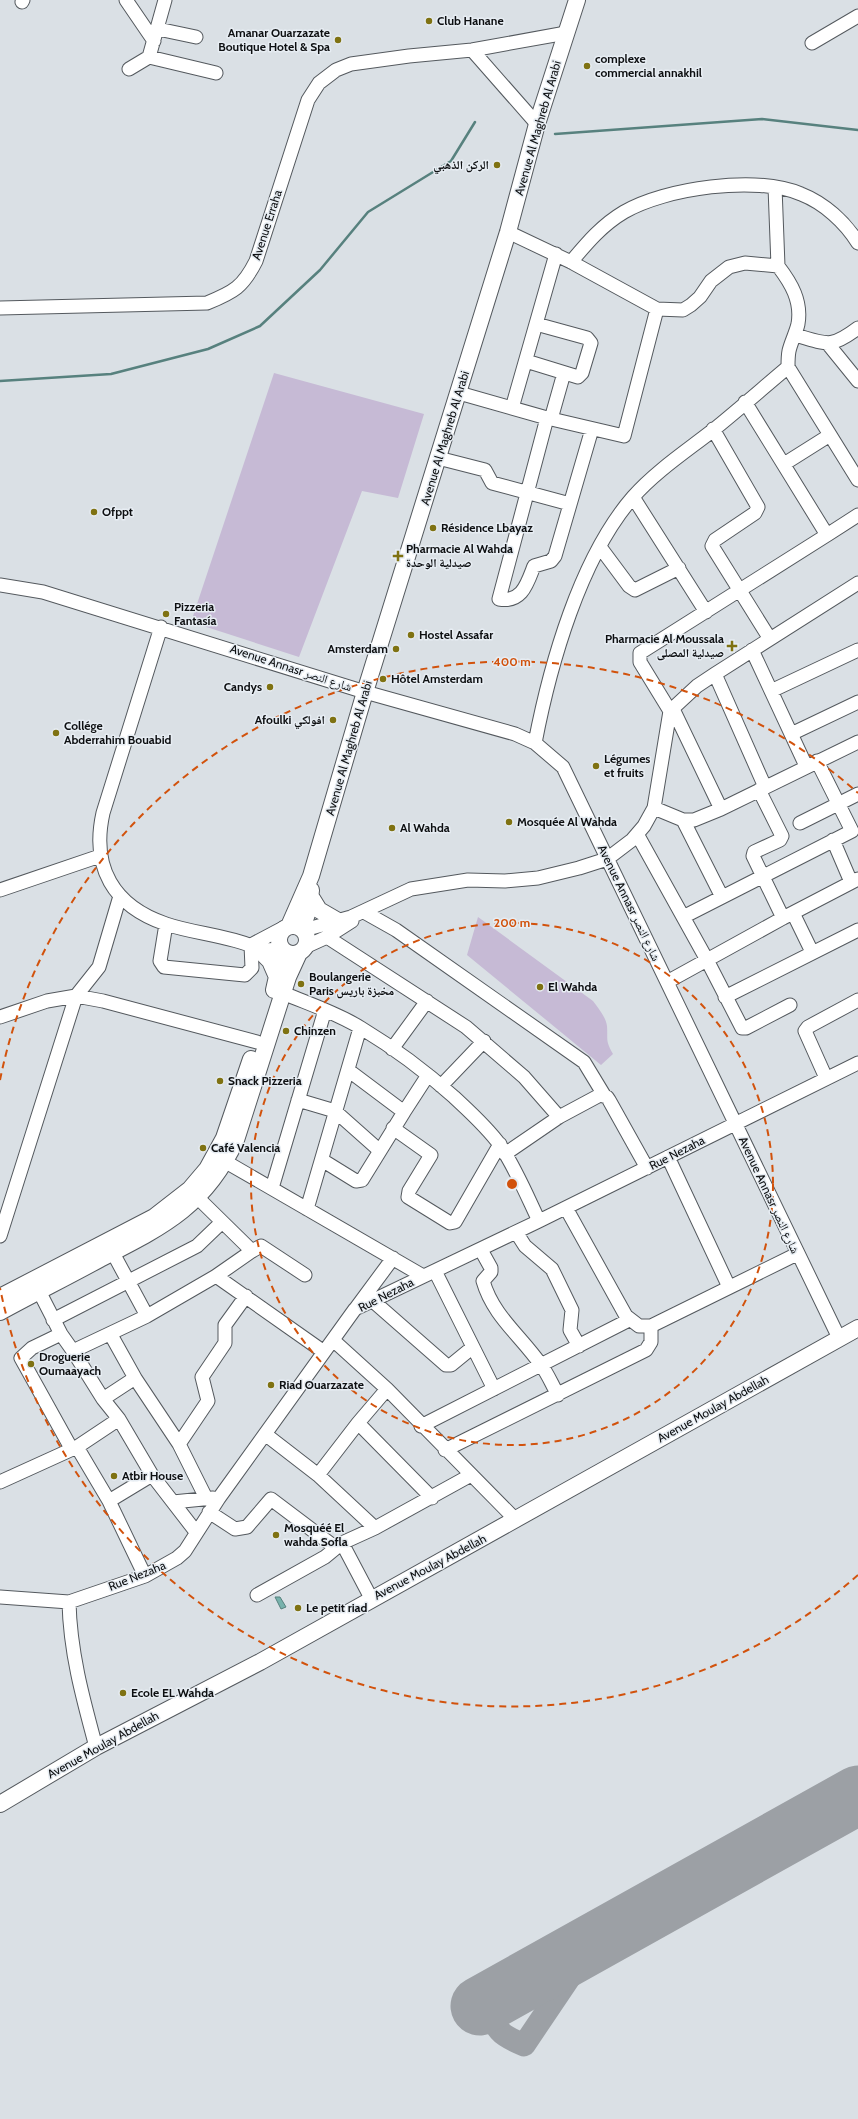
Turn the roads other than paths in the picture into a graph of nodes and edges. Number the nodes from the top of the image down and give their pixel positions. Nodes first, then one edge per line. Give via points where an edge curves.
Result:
1 (126, 0) edge
2 (165, 0) edge
3 (577, 0) edge
4 (858, 16) edge
5 (566, 33) junction
6 (156, 35) junction
7 (196, 37) dead end
8 (812, 42) dead end
9 (472, 50) junction
10 (149, 57) junction
11 (129, 69) dead end
12 (216, 73) dead end
13 (538, 124) junction
14 (775, 187) junction
15 (508, 232) junction
16 (858, 243) edge
17 (556, 254) junction
18 (571, 262) junction
19 (778, 266) junction
20 (0, 308) edge
21 (657, 309) junction
22 (536, 324) junction
23 (858, 328) edge
24 (795, 335) junction
25 (828, 344) junction
26 (526, 361) junction
27 (788, 367) junction
28 (564, 373) junction
29 (858, 382) edge
30 (459, 393) junction
31 (745, 402) junction
32 (512, 408) junction
33 (549, 418) junction
34 (592, 429) junction
35 (714, 430) junction
36 (830, 435) junction
37 (438, 458) junction
38 (784, 464) junction
39 (858, 480) edge
40 (527, 493) junction
41 (633, 497) junction
42 (570, 504) junction
43 (858, 515) edge
44 (827, 535) junction
45 (600, 547) junction
46 (678, 568) junction
47 (858, 582) edge
48 (0, 585) edge
49 (739, 590) junction
50 (706, 612) junction
51 (161, 627) junction
52 (770, 639) junction
53 (752, 650) junction
54 (858, 650) edge
55 (715, 674) junction
56 (771, 691) junction
57 (365, 692) junction
58 (858, 702) edge
59 (671, 710) junction
60 (791, 734) junction
61 (858, 742) edge
62 (535, 743) junction
63 (812, 764) junction
64 (762, 788) junction
65 (858, 794) edge
66 (838, 804) junction
67 (654, 808) junction
68 (721, 809) junction
69 (683, 820) junction
70 (800, 823) dead end
71 (855, 830) edge
72 (637, 834) junction
73 (833, 840) junction
74 (100, 856) junction
75 (607, 859) junction
76 (311, 876) junction
77 (763, 877) junction
78 (855, 881) edge
79 (0, 890) edge
80 (120, 896) junction
81 (311, 897) junction
82 (722, 898) junction
83 (364, 912) junction
84 (788, 915) junction
85 (683, 917) junction
86 (338, 921) junction
87 (166, 924) junction
88 (295, 928) junction
89 (858, 930) edge
90 (327, 937) junction
91 (254, 947) junction
92 (292, 950) junction
93 (812, 952) junction
94 (706, 960) junction
95 (277, 977) junction
96 (667, 982) junction
97 (283, 993) junction
98 (76, 996) junction
99 (725, 997) junction
100 (427, 1000) junction
101 (858, 1000) edge
102 (790, 1005) dead end
103 (325, 1010) junction
104 (0, 1017) edge
105 (360, 1028) junction
106 (484, 1041) junction
107 (257, 1042) junction
108 (392, 1049) junction
109 (858, 1063) edge
110 (348, 1070) junction
111 (428, 1075) junction
112 (826, 1078) junction
113 (441, 1086) junction
114 (604, 1095) junction
115 (298, 1100) junction
116 (335, 1111) junction
117 (404, 1112) junction
118 (559, 1117) junction
119 (735, 1123) junction
120 (393, 1128) junction
121 (502, 1149) junction
122 (380, 1151) junction
123 (668, 1157) junction
124 (322, 1160) junction
125 (226, 1162) junction
126 (647, 1168) junction
127 (272, 1188) junction
128 (198, 1198) junction
129 (566, 1208) junction
130 (307, 1209) junction
131 (540, 1221) junction
132 (222, 1222) junction
133 (516, 1232) junction
134 (0, 1236) edge
135 (481, 1250) junction
136 (252, 1251) junction
137 (113, 1253) junction
138 (797, 1254) junction
139 (393, 1258) junction
140 (429, 1273) junction
141 (305, 1275) dead end
142 (216, 1276) junction
143 (128, 1281) junction
144 (729, 1287) junction
145 (35, 1288) junction
146 (246, 1296) junction
147 (0, 1297) edge
148 (373, 1301) junction
149 (355, 1309) junction
150 (0, 1312) edge
151 (147, 1316) junction
152 (53, 1320) junction
153 (629, 1320) junction
154 (651, 1326) junction
155 (858, 1328) edge
156 (60, 1334) junction
157 (110, 1335) junction
158 (839, 1338) junction
159 (333, 1340) junction
160 (579, 1346) junction
161 (473, 1347) junction
162 (73, 1351) junction
163 (324, 1352) junction
164 (542, 1365) junction
165 (135, 1378) junction
166 (387, 1389) junction
167 (494, 1389) junction
168 (558, 1394) junction
169 (103, 1399) junction
170 (119, 1419) junction
171 (358, 1422) junction
172 (421, 1426) junction
173 (265, 1434) junction
174 (178, 1444) junction
175 (74, 1448) junction
176 (445, 1450) junction
177 (318, 1475) junction
178 (471, 1475) junction
179 (152, 1476) junction
180 (0, 1482) edge
181 (212, 1498) junction
182 (432, 1498) junction
183 (109, 1501) junction
184 (173, 1502) junction
185 (209, 1512) junction
186 (516, 1520) junction
187 (375, 1528) junction
188 (196, 1532) junction
189 (339, 1546) junction
190 (145, 1576) junction
191 (257, 1595) dead end
192 (0, 1597) edge
193 (371, 1598) junction
194 (69, 1602) junction
195 (96, 1747) junction
196 (0, 1804) edge

1 - 6 street
2 - 6 street
3 - 5 main road, Avenue Al Maghreb Al Arabi
4 - 8 street
5 - 9 street, Avenue Erraha
5 - 13 main road, Avenue Al Maghreb Al Arabi
6 - 7 street
6 - 10 street
9 - 13 street
9 - 20 street, Avenue Erraha via 351,64 336,70 319,83 308,100 256,260 249,275 233,292 207,303
10 - 11 street
10 - 12 street
13 - 15 main road, Avenue Al Maghreb Al Arabi
14 - 16 street via 801,194 818,203 851,232
14 - 18 street via 732,186 689,190 648,201 605,225
14 - 19 street
15 - 17 street
15 - 30 main road, Avenue Al Maghreb Al Arabi
17 - 18 street
17 - 22 street
18 - 21 street
19 - 21 street via 745,263 729,267 711,281 691,305 677,310
19 - 24 street via 790,281 796,295 798,322
21 - 34 street via 626,435 620,436
22 - 26 street
22 - 28 street via 591,341 581,375 576,377
23 - 25 street via 842,340
24 - 25 street
24 - 27 street via 789,351
25 - 29 street
26 - 28 street
26 - 32 street
27 - 31 street
27 - 36 street
28 - 33 street
30 - 32 street
30 - 37 main road, Avenue Al Maghreb Al Arabi
31 - 35 street
31 - 38 street
32 - 33 street
33 - 34 street
33 - 40 street
34 - 42 street
35 - 41 street
35 - 49 street via 758,507 755,513 712,543
36 - 38 street
36 - 39 street
37 - 40 street via 485,470 492,483
37 - 57 main road, Avenue Al Maghreb Al Arabi
38 - 44 street
40 - 42 street
40 - 42 street via 499,600 520,594 526,588 534,566 553,560
41 - 45 street via 612,525
41 - 46 street
43 - 44 street
44 - 49 street
45 - 46 street via 629,586 635,590
45 - 62 street via 557,650 545,691
46 - 50 street
47 - 52 street
48 - 51 street, Avenue Annasr شارع النصر via 43,592
49 - 50 street
49 - 52 street
50 - 59 street via 640,653 640,662
51 - 57 street, Avenue Annasr شارع النصر
51 - 74 street via 103,813 99,840
52 - 53 street
53 - 55 street
53 - 56 street
54 - 56 street
55 - 59 street via 697,686
55 - 64 street
56 - 60 street
57 - 62 street, Avenue Annasr شارع النصر via 496,728
57 - 76 main road, Avenue Al Maghreb Al Arabi
58 - 60 street
59 - 67 street
59 - 68 street
60 - 63 street
61 - 63 street
62 - 75 street, Avenue Annasr شارع النصر via 563,768
63 - 64 street
63 - 66 street
64 - 68 street
64 - 77 street via 782,836 780,840 753,854
65 - 66 street
66 - 70 street
66 - 71 street
67 - 69 street
67 - 72 street
68 - 69 street via 694,820
69 - 82 street
71 - 73 street
72 - 75 street
72 - 85 street
73 - 77 street
73 - 78 street
74 - 79 street
74 - 80 street via 107,879
75 - 83 street via 538,878 505,881 468,880 411,890
75 - 96 street, Avenue Annasr شارع النصر
76 - 81 main road, Avenue Al Maghreb Al Arabi
76 - 88 main road, Avenue Al Maghreb Al Arabi
77 - 82 street
77 - 84 street
78 - 84 street
80 - 87 street via 147,916
80 - 98 street via 99,967
81 - 86 main road via 319,910
81 - 88 main road, Avenue Al Maghreb Al Arabi
82 - 85 street
83 - 86 street
83 - 90 street
83 - 114 street via 396,930 584,1062
84 - 93 street
84 - 94 street
85 - 94 street
86 - 88 street
87 - 91 street
87 - 91 street via 160,961 164,966 245,975 252,968
88 - 91 street
88 - 92 main road via 307,938
88 - 92 main road via 278,941
89 - 93 street
90 - 92 street
90 - 100 street
91 - 92 street
91 - 95 main road via 270,960
92 - 95 main road
92 - 97 main road
93 - 99 street
94 - 96 street
94 - 99 street
95 - 107 main road
96 - 119 street, Avenue Annasr شارع النصر
97 - 103 street
97 - 125 main road via 245,1117
98 - 104 street via 47,1001
98 - 107 street
98 - 134 street
99 - 102 street via 739,1025 744,1029
100 - 106 street
100 - 108 street
101 - 112 street via 805,1031
103 - 105 street
103 - 115 street
105 - 108 street
105 - 110 street
106 - 113 street
106 - 118 street via 524,1077
107 - 145 main road via 224,1138 214,1159 199,1180 181,1198 154,1217
108 - 111 street
109 - 112 street, Rue Nezaha
110 - 116 street
110 - 117 street
111 - 113 street
111 - 117 street
112 - 119 street, Rue Nezaha
113 - 121 street via 475,1116
114 - 118 street
114 - 126 street
115 - 116 street
115 - 127 street
116 - 122 street
116 - 124 street
117 - 120 street
118 - 121 street
119 - 123 street, Rue Nezaha
119 - 138 street, Avenue Annasr شارع النصر
120 - 121 street via 431,1155 409,1191 408,1197 450,1223 455,1222
120 - 122 street
121 - 131 street
122 - 124 street via 364,1179 360,1181
123 - 126 street, Rue Nezaha
123 - 144 street
124 - 130 street
125 - 127 street
125 - 128 main road
126 - 129 street, Rue Nezaha
127 - 130 street
128 - 132 street
128 - 137 main road via 161,1227
129 - 131 street, Rue Nezaha
129 - 153 street
130 - 139 street
131 - 133 street, Rue Nezaha
132 - 136 street
132 - 143 street via 197,1246
133 - 135 street, Rue Nezaha
133 - 160 street via 525,1246 552,1269 572,1310 570,1330
135 - 140 street, Rue Nezaha
135 - 164 street via 491,1268 491,1272 483,1281 487,1293 498,1313
136 - 141 street via 261,1246
136 - 142 street
137 - 143 street
137 - 145 main road
138 - 144 street
138 - 158 street, Avenue Annasr شارع النصر
139 - 140 street
139 - 149 street
140 - 148 street, Rue Nezaha
140 - 161 street
142 - 146 street
142 - 151 street
143 - 151 street
143 - 152 street
144 - 154 street
145 - 147 main road
145 - 150 main road
145 - 152 street
146 - 163 street
146 - 174 street via 225,1324 224,1343 202,1377 208,1401
148 - 149 street, Rue Nezaha
148 - 161 street via 446,1365 451,1365
149 - 159 street, Rue Nezaha
151 - 157 street
152 - 156 street
153 - 154 street via 639,1326
153 - 160 street
154 - 168 street via 651,1342 646,1350
155 - 158 main road, Avenue Moulay Abdellah
156 - 162 street
156 - 175 street via 32,1348 21,1358
157 - 162 street
157 - 165 street
158 - 186 main road, Avenue Moulay Abdellah
159 - 163 street, Rue Nezaha
159 - 166 street
160 - 164 street
161 - 167 street
162 - 169 street
163 - 173 street, Rue Nezaha
164 - 167 street
164 - 168 street
165 - 169 street
165 - 174 street
166 - 171 street
166 - 172 street
167 - 172 street
168 - 176 street
169 - 170 street
170 - 175 street
170 - 179 street
171 - 177 street
171 - 182 street
172 - 176 street
173 - 177 street
173 - 181 street, Rue Nezaha
174 - 181 street
175 - 180 street
175 - 183 street
176 - 178 street
177 - 187 street
178 - 182 street
178 - 186 street
179 - 183 street
179 - 184 street
181 - 184 street
181 - 185 street, Rue Nezaha
182 - 187 street
183 - 190 street
184 - 188 street
185 - 188 street, Rue Nezaha
185 - 189 street via 235,1529 247,1527 271,1499
186 - 193 main road, Avenue Moulay Abdellah
187 - 189 street
188 - 190 street, Rue Nezaha via 185,1551 177,1558
189 - 191 street via 292,1577
189 - 193 street
190 - 194 street, Rue Nezaha
192 - 194 street, Rue Nezaha
193 - 195 main road, Avenue Moulay Abdellah via 260,1662
194 - 195 street via 75,1671
195 - 196 main road, Avenue Moulay Abdellah

